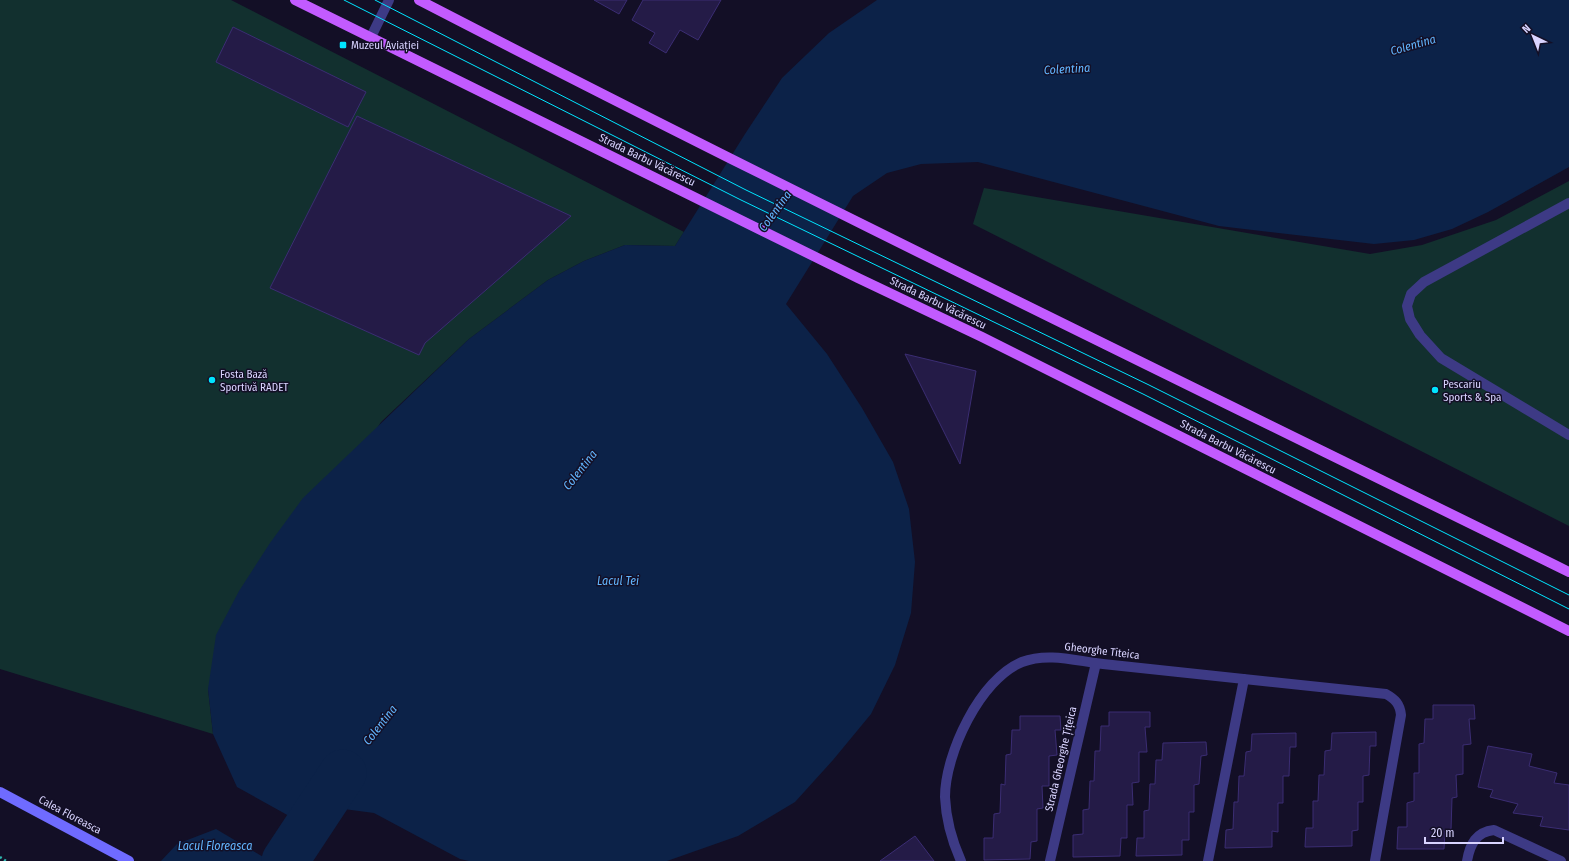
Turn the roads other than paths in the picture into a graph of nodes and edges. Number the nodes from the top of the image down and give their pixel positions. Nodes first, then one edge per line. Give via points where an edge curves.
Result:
1 (295, 0) edge
2 (389, 0) edge
3 (419, 0) edge
4 (371, 37) junction
5 (1569, 203) edge
6 (1569, 435) edge
7 (1569, 572) edge
8 (1569, 631) edge
9 (1096, 663) junction
10 (1244, 679) junction
11 (0, 792) edge
12 (124, 858) edge
13 (961, 861) edge
14 (1050, 861) edge
15 (1208, 861) edge
16 (1375, 861) edge
17 (1467, 861) edge
18 (1561, 861) edge

1 - 4 main road, Strada Barbu Văcărescu
2 - 4 street
3 - 7 main road via 630,109
4 - 8 main road, Strada Barbu Văcărescu via 989,341
5 - 6 street via 1424,282 1411,294 1407,306 1410,319 1420,335 1441,358
9 - 10 street, Gheorghe Titeica
9 - 13 street, Gheorghe Titeica via 1042,657 1022,663 1008,671 982,698 957,743 946,780 947,815 953,844
9 - 14 street, Strada Gheorghe Țițeica
10 - 15 street
10 - 16 street, Gheorghe Titeica via 1386,694 1400,707 1401,715
11 - 12 main road, Calea Floreasca
17 - 18 street via 1472,842 1486,831 1494,830

